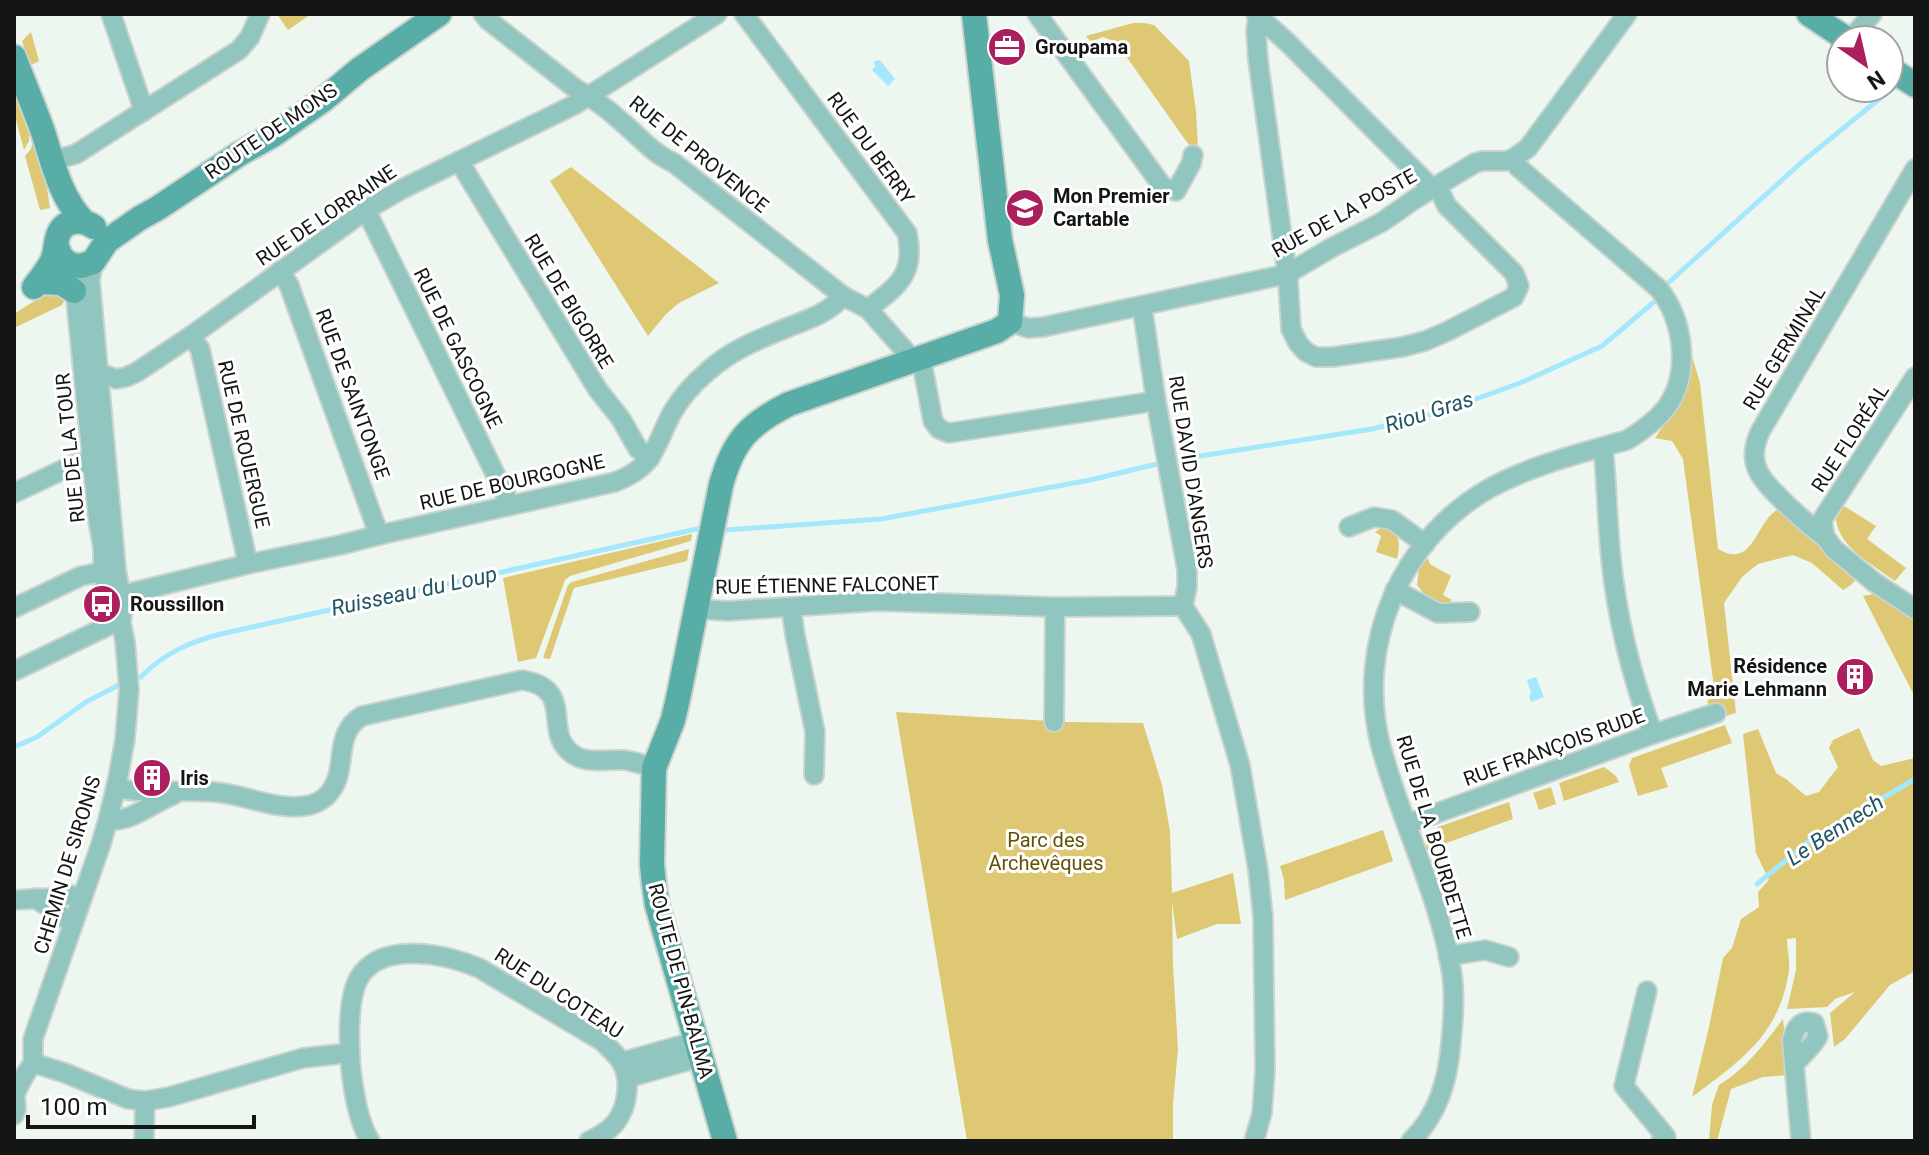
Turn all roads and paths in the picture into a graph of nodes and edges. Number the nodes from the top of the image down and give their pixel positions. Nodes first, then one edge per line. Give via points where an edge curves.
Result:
1 (111, 14) edge
2 (260, 14) edge
3 (439, 14) edge
4 (483, 14) edge
5 (717, 14) edge
6 (744, 14) edge
7 (974, 14) edge
8 (1037, 14) edge
9 (1627, 14) edge
10 (1257, 15) edge
11 (1288, 43) junction
12 (14, 57) edge
13 (1258, 60) junction
14 (590, 96) junction
15 (144, 111) junction
16 (1193, 155) dead end
17 (1514, 158) junction
18 (459, 161) junction
19 (53, 168) junction
20 (1915, 169) edge
21 (1433, 188) junction
22 (366, 210) junction
23 (140, 218) junction
24 (87, 223) junction
25 (76, 254) junction
26 (280, 271) junction
27 (1287, 274) junction
28 (30, 290) edge
29 (74, 291) junction
30 (843, 296) junction
31 (1142, 306) junction
32 (868, 309) junction
33 (1010, 322) junction
34 (191, 336) junction
35 (908, 363) junction
36 (97, 372) junction
37 (1913, 386) edge
38 (1156, 401) junction
39 (1603, 447) junction
40 (650, 458) junction
41 (93, 461) junction
42 (14, 493) edge
43 (508, 506) junction
44 (1349, 527) dead end
45 (379, 535) junction
46 (1825, 537) junction
47 (1425, 544) junction
48 (248, 564) junction
49 (110, 570) junction
50 (1395, 590) junction
51 (122, 595) junction
52 (1912, 600) edge
53 (1183, 606) junction
54 (791, 607) junction
55 (1055, 607) junction
56 (14, 608) edge
57 (696, 609) junction
58 (1470, 612) dead end
59 (121, 622) junction
60 (14, 671) edge
61 (129, 689) joint
62 (1716, 713) dead end
63 (1054, 722) dead end
64 (1653, 734) junction
65 (654, 768) junction
66 (814, 775) dead end
67 (116, 788) junction
68 (180, 792) junction
69 (108, 820) junction
70 (1407, 824) junction
71 (35, 898) junction
72 (82, 898) junction
73 (14, 900) edge
74 (74, 922) junction
75 (1448, 956) junction
76 (1509, 957) dead end
77 (1647, 991) dead end
78 (698, 1049) junction
79 (349, 1053) junction
80 (33, 1063) junction
81 (1795, 1064) dead end
82 (625, 1070) junction
83 (15, 1095) edge
84 (145, 1101) junction
85 (1262, 1113) junction
86 (14, 1115) edge
87 (144, 1141) edge
88 (370, 1141) edge
89 (589, 1141) edge
90 (725, 1141) edge
91 (1254, 1141) edge
92 (1268, 1141) edge
93 (1411, 1141) edge
94 (1661, 1141) edge
95 (1801, 1141) edge

1 - 15 street
2 - 15 street via 239,50
3 - 23 street, ROUTE DE MONS via 273,135
4 - 14 street, RUE DE PROVENCE
5 - 14 street
6 - 32 street, RUE DU BERRY via 907,233 906,272
7 - 33 street via 1000,240 1012,295
8 - 16 street via 1163,187 1176,191
9 - 17 street via 1542,132
10 - 11 street
10 - 13 street
11 - 13 street via 1274,45
11 - 21 street
12 - 19 street
13 - 27 street
14 - 18 street, RUE DE LORRAINE
14 - 30 street, RUE DE PROVENCE
15 - 19 street
17 - 21 street, RUE DE LA POSTE via 1475,163
17 - 39 street, RUE DE LA BOURDETTE via 1659,289 1673,312 1681,347 1677,389 1643,430
18 - 22 street, RUE DE LORRAINE
18 - 40 street, RUE DE BIGORRE via 598,390 638,449
19 - 24 street via 70,205
19 - 25 street via 56,209
20 - 46 street, RUE GERMINAL via 1754,447 1763,480
21 - 27 street, RUE DE LA POSTE
21 - 27 street via 1514,273 1519,286 1514,297 1425,341 1316,357 1306,352 1291,329
22 - 26 street, RUE DE LORRAINE
22 - 43 street, RUE DE GASCOGNE
23 - 24 street, ROUTE DE MONS
23 - 25 street, ROUTE DE MONS
24 - 25 street via 100,235
24 - 25 street via 69,224
25 - 28 street, ROUTE DE MONS via 52,262
25 - 29 street, RUE DE LA TOUR
25 - 36 street, RUE DE LA TOUR via 90,280
26 - 34 street, RUE DE LORRAINE
26 - 45 street, RUE DE SAINTONGE
27 - 31 street, RUE DE LA POSTE
28 - 29 street via 61,283
29 - 41 street, RUE DE LA TOUR
30 - 32 street, RUE DE PROVENCE
30 - 40 street, RUE DE BOURGOGNE via 833,308 759,339 711,368 672,414
31 - 33 street, RUE DE LA POSTE via 1034,328
31 - 38 street, RUE DAVID D'ANGERS
32 - 35 street, RUE DE PROVENCE via 907,353
33 - 35 street, ROUTE DE PIN-BALMA
34 - 36 street, RUE DE LORRAINE via 126,377 111,379
34 - 48 street, RUE DE ROUERGUE via 200,349
35 - 38 street via 933,421 949,433
35 - 57 street, ROUTE DE PIN-BALMA via 789,404 752,426 736,444 726,466
36 - 49 street, RUE DE LA TOUR
37 - 46 street, RUE FLORÉAL via 1822,520
38 - 53 street, RUE DAVID D'ANGERS via 1187,570
39 - 47 street, RUE DE LA BOURDETTE via 1491,487 1447,519
39 - 64 street via 1611,563 1623,634
40 - 43 street, RUE DE BOURGOGNE via 615,482
41 - 42 street
41 - 49 street, RUE DE LA TOUR via 98,520
43 - 45 street, RUE DE BOURGOGNE
44 - 47 street via 1374,517 1392,520
45 - 48 street, RUE DE BOURGOGNE
46 - 52 street via 1874,582
47 - 50 street, RUE DE LA BOURDETTE
48 - 51 street, RUE DE BOURGOGNE
49 - 51 street, RUE DE LA TOUR
49 - 56 street via 81,576
49 - 59 street, RUE DE LA TOUR via 108,604
50 - 58 street via 1438,613
50 - 70 street, RUE DE LA BOURDETTE via 1382,626 1373,689 1381,744
51 - 59 street, RUE DE LA TOUR
53 - 55 street, RUE ÉTIENNE FALCONET
53 - 85 street via 1201,634 1240,765 1258,870 1265,1007
54 - 55 street, RUE ÉTIENNE FALCONET via 878,601
54 - 57 street, RUE ÉTIENNE FALCONET
54 - 66 street via 815,732
55 - 63 street
57 - 65 street, ROUTE DE PIN-BALMA via 673,720
59 - 60 street
59 - 61 street, RUE DE LA TOUR
61 - 67 street, CHEMIN DE SIRONIS
62 - 64 street, RUE FRANÇOIS RUDE
64 - 70 street, RUE FRANÇOIS RUDE
65 - 68 street via 576,757 562,741 548,689 522,680 353,721 337,779 316,803 288,807 213,792
65 - 78 street, ROUTE DE PIN-BALMA via 655,894
67 - 68 street
67 - 69 street, CHEMIN DE SIRONIS
68 - 69 street via 128,817
69 - 72 street, CHEMIN DE SIRONIS
70 - 75 street, RUE DE LA BOURDETTE
71 - 72 street
71 - 73 street
71 - 74 street
72 - 74 street, CHEMIN DE SIRONIS
74 - 80 street, CHEMIN DE SIRONIS via 33,1039
75 - 76 street, RUE DE LA BOURDETTE via 1485,950
75 - 93 street, RUE DE LA BOURDETTE via 1453,1016 1449,1069 1427,1123
77 - 94 street via 1624,1086 1666,1137
78 - 82 street, RUE DU COTEAU
78 - 90 street, ROUTE DE PIN-BALMA
79 - 82 street, RUE DU COTEAU via 360,977 384,959 424,953 479,968 602,1041
79 - 84 street via 303,1058
79 - 88 street, RUE DU COTEAU via 362,1125
80 - 83 street, CHEMIN DE SIRONIS
80 - 84 street
81 - 95 street
82 - 89 street via 622,1112 604,1134
83 - 86 street, CHEMIN DE SIRONIS
84 - 87 street
85 - 91 street
85 - 92 street

